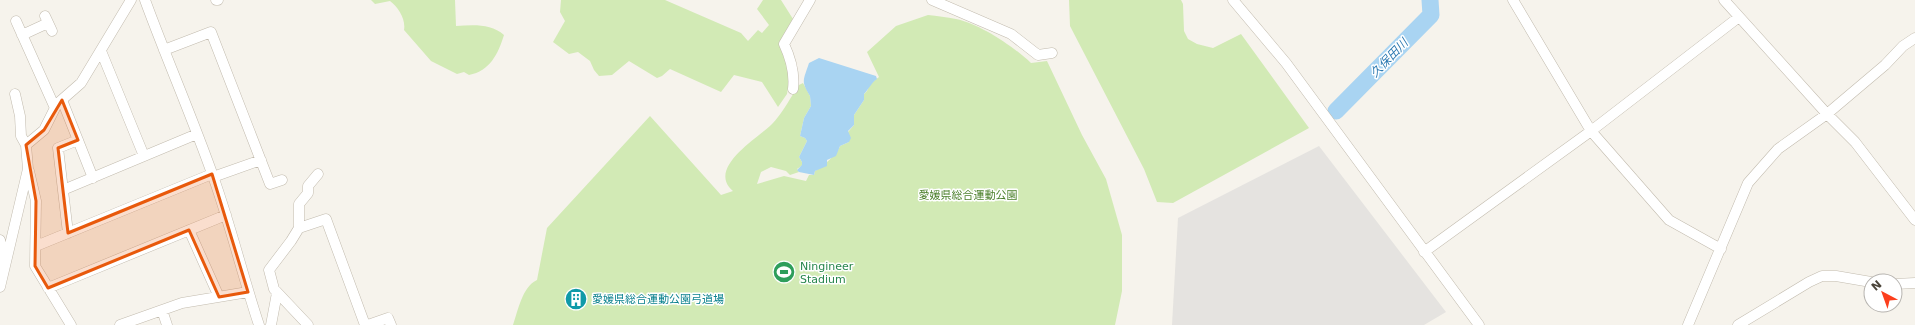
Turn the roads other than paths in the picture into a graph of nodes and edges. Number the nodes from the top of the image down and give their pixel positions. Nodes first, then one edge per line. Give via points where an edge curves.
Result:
1 (131, 0) edge
2 (145, 0) edge
3 (810, 0) edge
4 (932, 0) edge
5 (1233, 0) edge
6 (1512, 0) edge
7 (1724, 0) edge
8 (1739, 17) junction
9 (16, 21) dead end
10 (48, 24) dead end
11 (22, 35) junction
12 (1915, 38) edge
13 (164, 50) junction
14 (101, 51) junction
15 (1052, 53) dead end
16 (793, 90) dead end
17 (15, 94) dead end
18 (62, 100) junction
19 (55, 108) junction
20 (1827, 114) junction
21 (1591, 131) junction
22 (196, 134) junction
23 (78, 140) junction
24 (26, 145) junction
25 (144, 156) junction
26 (261, 160) junction
27 (28, 169) junction
28 (318, 174) dead end
29 (213, 175) junction
30 (93, 178) junction
31 (282, 180) dead end
32 (63, 190) junction
33 (226, 215) junction
34 (1915, 220) edge
35 (299, 228) junction
36 (190, 230) junction
37 (68, 233) junction
38 (0, 240) edge
39 (36, 246) junction
40 (1721, 249) junction
41 (1424, 252) junction
42 (5, 268) junction
43 (1863, 281) edge
44 (1915, 282) edge
45 (1903, 283) edge
46 (0, 287) edge
47 (48, 288) junction
48 (248, 292) junction
49 (277, 293) junction
50 (220, 297) junction
51 (162, 310) junction
52 (70, 325) edge
53 (120, 325) edge
54 (167, 325) edge
55 (259, 325) edge
56 (271, 325) edge
57 (308, 325) edge
58 (366, 325) edge
59 (391, 325) edge
60 (1479, 325) edge
61 (1688, 325) edge
62 (1738, 325) edge

1 - 14 street
2 - 13 street
3 - 16 street via 784,44 790,57
4 - 15 street via 1011,34 1038,55
5 - 41 street via 1286,63
6 - 21 street
7 - 8 street
8 - 20 street
8 - 21 street
9 - 11 street
10 - 11 street
11 - 19 street
12 - 20 street
13 - 22 street
13 - 26 street via 212,32
14 - 18 street via 81,83
14 - 25 street
17 - 24 street via 21,136
18 - 19 street
18 - 23 street
19 - 24 street via 44,130
20 - 34 street via 1855,142
20 - 40 street via 1778,149 1748,183
21 - 40 street via 1669,220
21 - 41 street
22 - 25 street
22 - 29 street
23 - 30 street
23 - 32 street via 58,148
24 - 27 street
25 - 30 street
26 - 29 street
26 - 31 street via 270,184
27 - 39 street via 36,200
27 - 42 street
28 - 35 street via 308,186 308,193 299,204
29 - 33 street
29 - 37 street
30 - 32 street
32 - 37 street
33 - 36 street
33 - 48 street
35 - 49 street via 269,270
35 - 58 street via 326,219
36 - 47 street
36 - 50 street
37 - 39 street
38 - 42 street
39 - 47 street via 35,266
40 - 61 street
41 - 60 street
42 - 46 street
43 - 62 street via 1822,276
44 - 45 street
47 - 52 street
48 - 50 street
48 - 55 street
49 - 56 street
49 - 57 street
50 - 51 street via 182,303
51 - 53 street
51 - 54 street
58 - 59 street via 388,318

